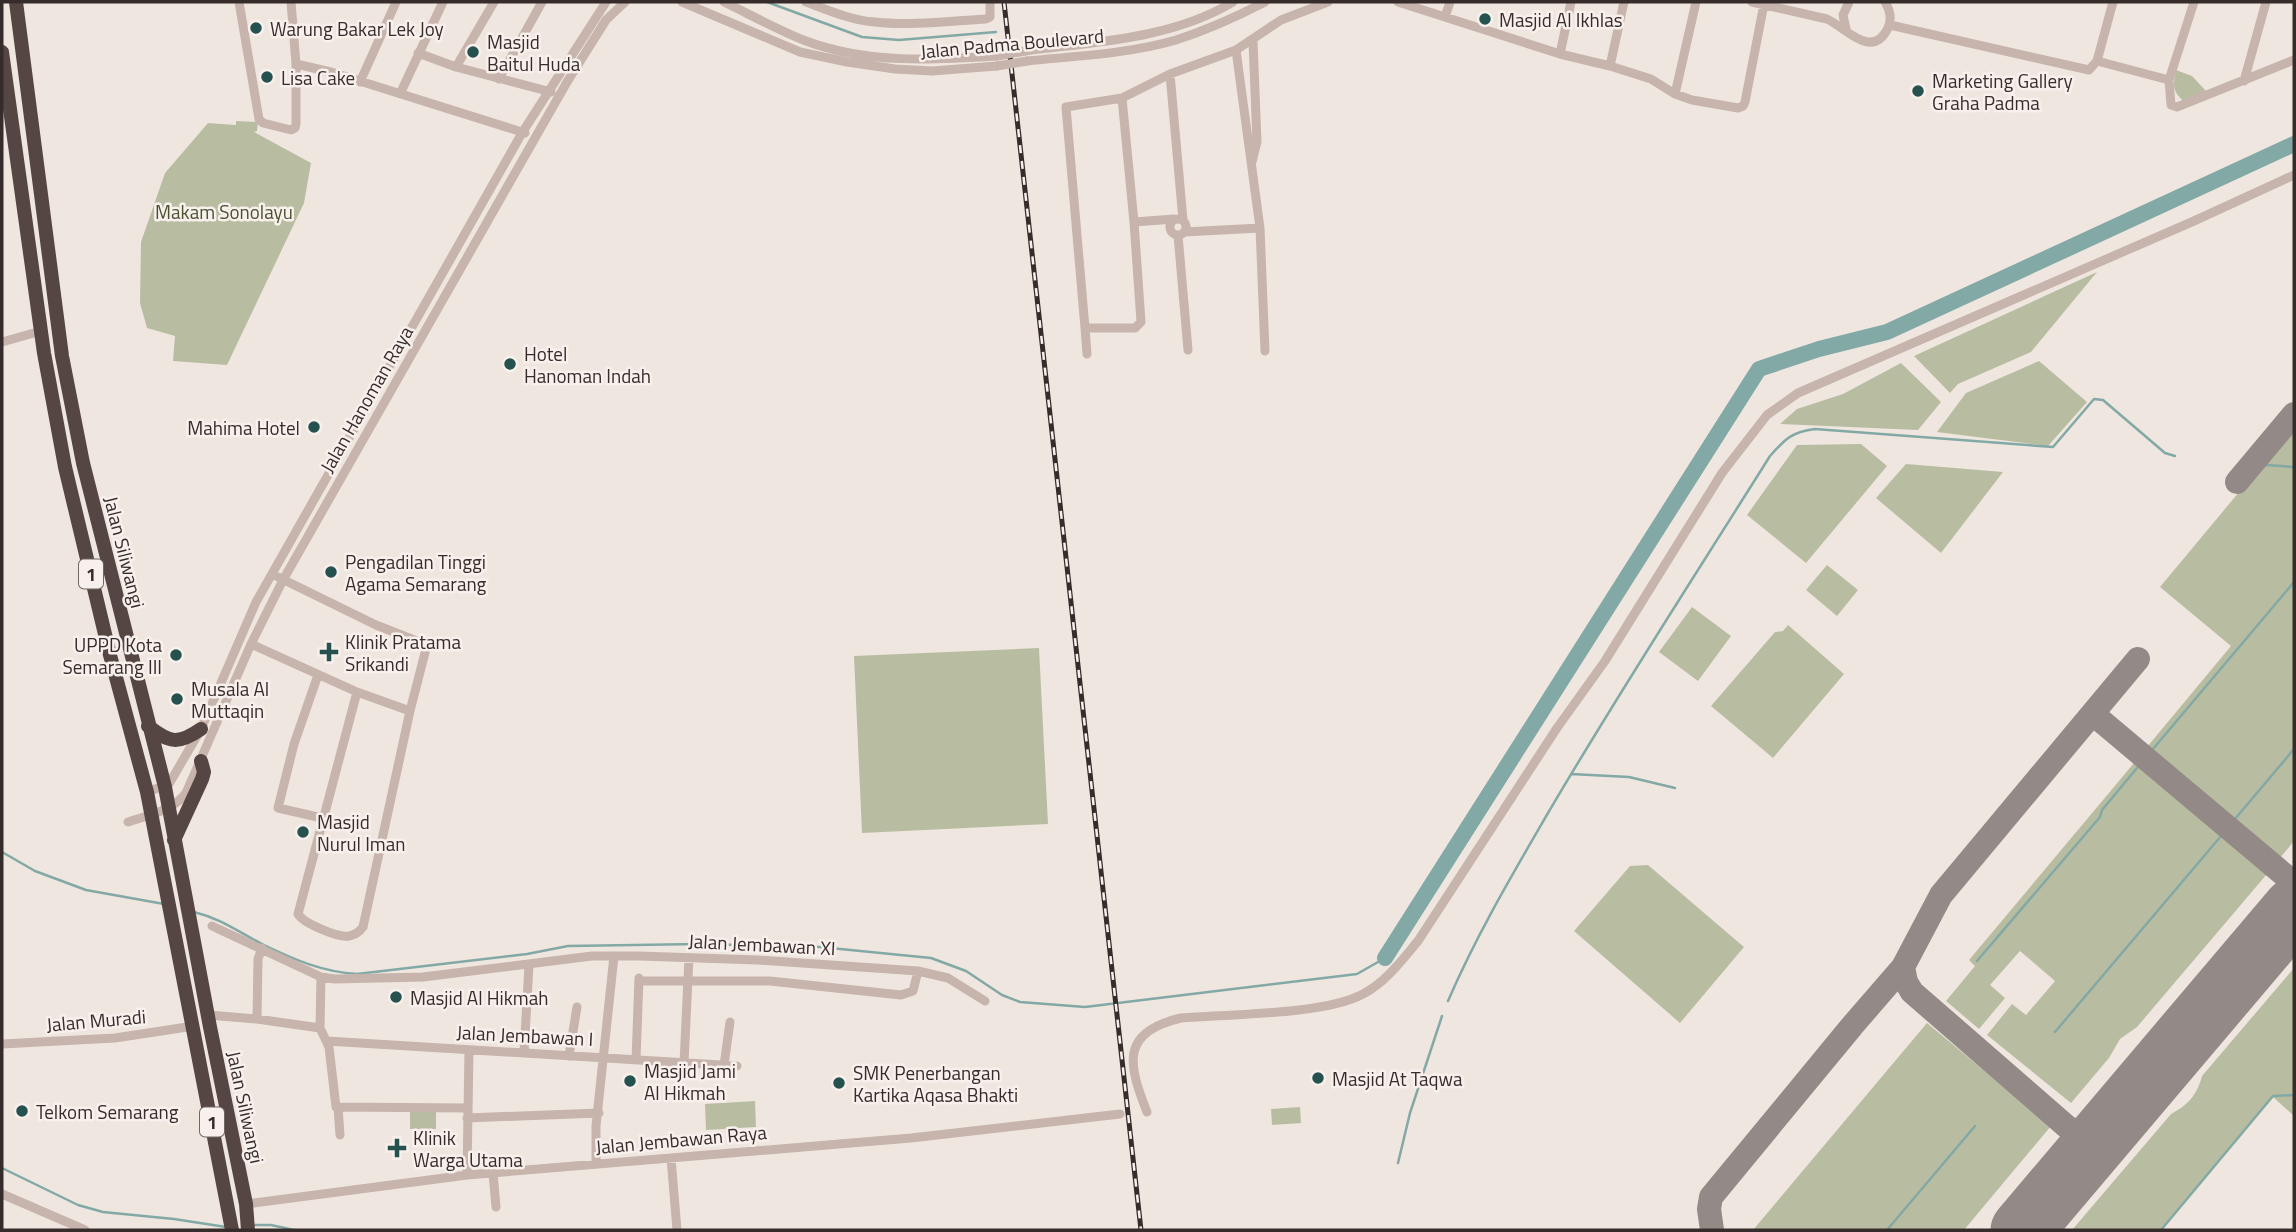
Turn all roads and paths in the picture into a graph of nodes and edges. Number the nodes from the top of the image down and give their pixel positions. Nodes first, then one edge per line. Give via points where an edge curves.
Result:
1 (16, 2) edge
2 (239, 2) edge
3 (291, 2) edge
4 (396, 2) edge
5 (443, 2) edge
6 (494, 2) edge
7 (542, 2) edge
8 (606, 2) edge
9 (625, 2) edge
10 (682, 2) edge
11 (724, 2) edge
12 (806, 2) edge
13 (990, 2) edge
14 (1233, 2) edge
15 (1265, 2) edge
16 (1328, 2) edge
17 (1398, 2) edge
18 (1450, 2) edge
19 (1571, 2) edge
20 (1624, 2) edge
21 (1696, 2) edge
22 (1752, 2) edge
23 (1849, 2) edge
24 (1885, 2) edge
25 (2113, 2) edge
26 (2194, 2) edge
27 (2266, 2) edge
28 (1764, 4) junction
29 (701, 5) edge
30 (1445, 17) junction
31 (1889, 25) junction
32 (1846, 31) junction
33 (1253, 41) junction
34 (1236, 50) junction
35 (2, 51) edge
36 (418, 53) junction
37 (1560, 54) junction
38 (1026, 56) junction
39 (997, 61) junction
40 (2097, 61) junction
41 (2294, 61) edge
42 (296, 64) junction
43 (1610, 66) junction
44 (456, 67) junction
45 (1170, 74) junction
46 (499, 79) junction
47 (2169, 80) junction
48 (2244, 81) junction
49 (360, 82) junction
50 (548, 92) junction
51 (400, 94) junction
52 (1675, 94) junction
53 (560, 95) junction
54 (1122, 98) junction
55 (522, 133) junction
56 (536, 137) junction
57 (1251, 163) junction
58 (2294, 175) edge
59 (1179, 220) junction
60 (1134, 222) junction
61 (1259, 228) junction
62 (1181, 234) junction
63 (1085, 328) junction
64 (41, 331) junction
65 (20, 337) junction
66 (2, 342) edge
67 (2, 348) edge
68 (1188, 350) dead end
69 (1265, 351) dead end
70 (1087, 354) dead end
71 (272, 574) junction
72 (283, 580) junction
73 (251, 644) junction
74 (318, 675) junction
75 (357, 692) junction
76 (410, 711) junction
77 (148, 726) junction
78 (201, 729) junction
79 (201, 761) junction
80 (165, 787) junction
81 (147, 792) junction
82 (168, 808) junction
83 (151, 814) junction
84 (322, 818) junction
85 (128, 822) dead end
86 (174, 842) junction
87 (212, 926) dead end
88 (262, 948) junction
89 (614, 956) junction
90 (689, 958) junction
91 (529, 965) junction
92 (918, 971) junction
93 (321, 977) junction
94 (689, 980) junction
95 (985, 1001) dead end
96 (577, 1007) dead end
97 (208, 1015) junction
98 (257, 1019) junction
99 (730, 1022) dead end
100 (194, 1026) junction
101 (320, 1028) junction
102 (327, 1041) junction
103 (2, 1044) edge
104 (469, 1050) junction
105 (524, 1053) junction
106 (569, 1056) junction
107 (605, 1057) junction
108 (636, 1060) junction
109 (684, 1063) junction
110 (724, 1065) junction
111 (737, 1066) dead end
112 (337, 1107) junction
113 (1147, 1112) dead end
114 (467, 1113) junction
115 (599, 1113) junction
116 (1120, 1114) dead end
117 (340, 1135) dead end
118 (671, 1158) junction
119 (596, 1164) junction
120 (493, 1173) junction
121 (467, 1175) junction
122 (2, 1194) edge
123 (496, 1207) dead end
124 (246, 1217) edge
125 (231, 1224) edge
126 (85, 1230) edge
127 (677, 1230) edge

1 - 77 highway, Jalan Siliwangi / 1 via 62,356 83,463
2 - 42 street via 263,123 295,128
3 - 42 street
4 - 49 street
5 - 36 street
6 - 44 street
7 - 46 street
8 - 50 street, Jalan Hanoman Raya
9 - 53 street, Jalan Hanoman Raya via 606,20
10 - 29 street, Jalan Padma Boulevard
11 - 39 street, Jalan Padma Boulevard via 807,41 848,52 892,59
12 - 13 street via 876,23 986,19 992,13
14 - 38 street, Jalan Padma Boulevard via 1176,26
15 - 38 street, Jalan Padma Boulevard via 1175,40 1135,49
16 - 33 street via 1281,20
17 - 30 street
18 - 30 street
19 - 37 street
20 - 43 street
21 - 52 street
22 - 28 street
23 - 32 street via 1843,15
24 - 31 street via 1891,16
25 - 40 street
26 - 47 street
27 - 48 street
28 - 32 street via 1827,19
28 - 52 street via 1743,106
29 - 39 street, Jalan Padma Boulevard via 800,52 846,62 932,71
30 - 37 street
31 - 32 street via 1881,37 1866,42
31 - 40 street via 2084,70
33 - 34 street
33 - 57 street via 1257,142
34 - 45 street
34 - 57 street
35 - 64 highway, Jalan Siliwangi / 1
36 - 44 street
36 - 51 street
37 - 43 street
38 - 39 street, Jalan Padma Boulevard, bridge
40 - 47 street
41 - 48 street
42 - 49 street
43 - 52 street via 1651,79
44 - 46 street
45 - 54 street
45 - 59 street
46 - 50 street
47 - 48 street via 2169,99 2178,107
49 - 51 street
50 - 53 street
50 - 55 street, Jalan Hanoman Raya
51 - 55 street
53 - 56 street, Jalan Hanoman Raya
54 - 60 street
54 - 63 street via 1068,105 1065,110
55 - 56 street
55 - 71 street, Jalan Hanoman Raya
56 - 72 street, Jalan Hanoman Raya
57 - 61 street
58 - 113 street via 1779,405 1721,473 1605,661 1397,966 1373,988 1351,999 1300,1010 1181,1018 1150,1030 1140,1037 1133,1060
59 - 60 street
59 - 62 street via 1186,226
59 - 62 street via 1169,227 1172,233
60 - 63 street via 1139,326
61 - 62 street
61 - 69 street
62 - 68 street
63 - 70 street
64 - 65 street
64 - 81 highway, Jalan Siliwangi / 1 via 65,467
65 - 66 street
65 - 67 street
71 - 72 street
71 - 78 street, Jalan Hanoman Raya
72 - 73 street, Jalan Hanoman Raya
72 - 76 street via 427,645
73 - 74 street
73 - 79 street, Jalan Hanoman Raya
74 - 75 street
74 - 84 street via 278,808
75 - 76 street
75 - 84 street
76 - 84 street via 361,930 348,936 300,917
77 - 78 highway via 171,740 187,738
77 - 80 highway, Jalan Siliwangi / 1
78 - 80 street, Jalan Hanoman Raya
79 - 82 street, Jalan Hanoman Raya via 183,797
79 - 86 highway via 202,779
80 - 81 street
80 - 82 highway, Jalan Siliwangi / 1
81 - 83 highway, Jalan Siliwangi / 1
82 - 83 street, Jalan Hanoman Raya
82 - 86 highway, Jalan Siliwangi / 1
83 - 85 street, Jalan Hanoman Raya
83 - 100 highway, Jalan Siliwangi / 1
86 - 97 highway, Jalan Siliwangi / 1
87 - 88 street
88 - 93 street
88 - 98 street
89 - 90 street, Jalan Jembawan XI
89 - 91 street, Jalan Jembawan XI
89 - 107 street
90 - 92 street, Jalan Jembawan XI
90 - 94 street
91 - 93 street via 423,977
91 - 105 street
92 - 94 street via 913,991 901,995 770,981
92 - 95 street, Jalan Jembawan XI via 948,978
93 - 101 street
94 - 108 street via 639,979
94 - 109 street
96 - 106 street
97 - 98 street
97 - 124 highway, Jalan Siliwangi / 1
98 - 101 street
99 - 110 street
100 - 103 street, Jalan Muradi via 115,1038
100 - 125 highway, Jalan Siliwangi / 1
101 - 102 street
102 - 104 street, Jalan Jembawan I
102 - 112 street
104 - 105 street, Jalan Jembawan I
104 - 114 street
105 - 106 street, Jalan Jembawan I
106 - 107 street, Jalan Jembawan I
107 - 108 street, Jalan Jembawan I
107 - 115 street
108 - 109 street, Jalan Jembawan I
109 - 110 street, Jalan Jembawan I
110 - 111 street, Jalan Jembawan I
112 - 114 street
112 - 117 street
114 - 115 street
114 - 121 street
115 - 119 street
116 - 118 street, Jalan Jembawan Raya
118 - 119 street, Jalan Jembawan Raya
118 - 127 street
119 - 120 street, Jalan Jembawan Raya
120 - 121 street, Jalan Jembawan Raya
120 - 123 street
121 - 124 street, Jalan Jembawan Raya
122 - 126 street

